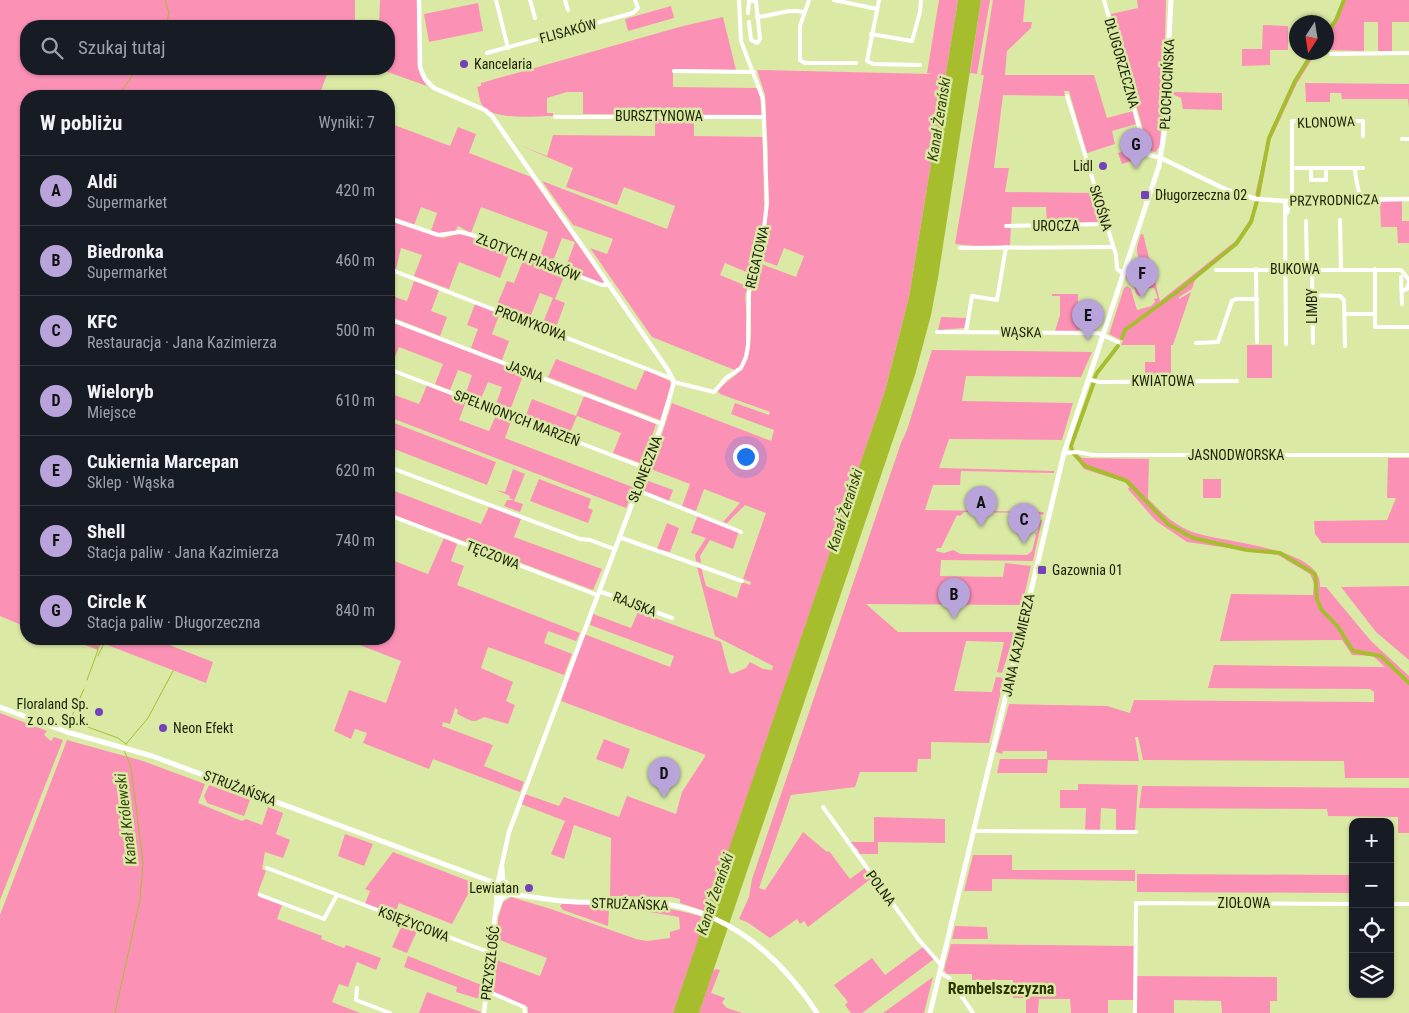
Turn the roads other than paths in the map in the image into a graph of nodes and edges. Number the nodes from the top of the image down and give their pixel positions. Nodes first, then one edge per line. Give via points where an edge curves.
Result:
1 (419, 0) edge
2 (496, 0) edge
3 (530, 0) edge
4 (565, 0) edge
5 (635, 0) edge
6 (738, 0) edge
7 (809, 0) edge
8 (834, 0) edge
9 (869, 0) edge
10 (879, 0) edge
11 (921, 0) edge
12 (1104, 0) edge
13 (1171, 0) edge
14 (868, 7) junction
15 (877, 9) junction
16 (568, 10) dead end
17 (803, 12) junction
18 (748, 13) dead end
19 (757, 17) junction
20 (535, 18) dead end
21 (749, 22) dead end
22 (871, 34) junction
23 (508, 48) junction
24 (487, 53) dead end
25 (1409, 53) edge
26 (1334, 54) edge
27 (856, 64) dead end
28 (920, 65) dead end
29 (674, 71) dead end
30 (754, 71) junction
31 (1068, 96) dead end
32 (555, 117) dead end
33 (764, 117) junction
34 (1363, 136) dead end
35 (1402, 139) dead end
36 (1409, 139) edge
37 (1161, 158) junction
38 (1292, 168) junction
39 (1310, 168) junction
40 (1326, 168) junction
41 (1355, 168) junction
42 (1362, 168) dead end
43 (1259, 199) joint
44 (1409, 199) edge
45 (1289, 200) junction
46 (1360, 200) junction
47 (395, 220) edge
48 (1306, 220) dead end
49 (1340, 220) dead end
50 (1106, 224) junction
51 (1006, 226) dead end
52 (1113, 247) junction
53 (960, 248) dead end
54 (1006, 248) junction
55 (1256, 269) junction
56 (1286, 269) junction
57 (1307, 269) junction
58 (1312, 269) junction
59 (1341, 269) junction
60 (1375, 269) junction
61 (1216, 270) dead end
62 (395, 271) edge
63 (1124, 274) junction
64 (1401, 277) dead end
65 (1122, 281) joint
66 (1409, 281) edge
67 (610, 285) junction
68 (1402, 291) junction
69 (1312, 295) junction
70 (1257, 299) junction
71 (1402, 304) dead end
72 (1345, 314) junction
73 (1375, 314) junction
74 (395, 321) edge
75 (1409, 327) edge
76 (937, 332) dead end
77 (966, 332) junction
78 (1104, 334) junction
79 (1118, 342) dead end
80 (1257, 342) dead end
81 (1196, 343) dead end
82 (1313, 343) dead end
83 (1286, 344) dead end
84 (1345, 346) dead end
85 (395, 371) edge
86 (1088, 379) junction
87 (674, 380) junction
88 (1237, 381) dead end
89 (662, 424) junction
90 (1064, 453) junction
91 (1409, 455) edge
92 (395, 468) edge
93 (645, 468) junction
94 (637, 490) junction
95 (395, 518) edge
96 (741, 532) dead end
97 (619, 537) junction
98 (614, 549) junction
99 (742, 581) dead end
100 (598, 593) junction
101 (672, 618) dead end
102 (0, 706) edge
103 (824, 808) dead end
104 (974, 831) junction
105 (1136, 832) dead end
106 (267, 868) dead end
107 (497, 884) junction
108 (509, 891) junction
109 (260, 895) dead end
110 (337, 895) junction
111 (499, 897) junction
112 (1349, 904) edge
113 (1394, 904) edge
114 (1409, 904) edge
115 (491, 953) junction
116 (942, 966) junction
117 (940, 973) junction
118 (356, 988) dead end
119 (487, 991) junction
120 (390, 1013) edge
121 (484, 1013) edge
122 (525, 1013) edge
123 (817, 1013) edge
124 (930, 1013) edge
125 (973, 1013) edge
126 (1135, 1013) edge

1 - 67 street via 420,67 425,79 434,88 490,113
2 - 23 street
3 - 20 street
4 - 16 street
5 - 23 street, FLISAKÓW via 638,8 633,13
6 - 30 street, REGATOWA via 741,41
7 - 17 street
8 - 14 street
9 - 14 street
10 - 15 street
11 - 22 street via 912,41
12 - 37 street, DŁUGORZECZNA via 1146,152
13 - 37 main road, PŁOCHOCIŃSKA
14 - 15 street
15 - 22 street
17 - 19 street via 791,9 773,16
17 - 27 street via 800,26 802,62
18 - 19 street via 749,1 756,1
19 - 21 street via 760,38 757,43 751,40
22 - 28 street via 866,58 868,63
23 - 24 street, FLISAKÓW
25 - 26 street
29 - 30 street
30 - 33 street, REGATOWA via 762,95
31 - 50 street, SKOŚNA
32 - 33 street, BURSZTYNOWA
33 - 87 street, REGATOWA via 765,228 749,292 745,362 712,392
34 - 38 street, KLONOWA via 1363,121 1292,121
35 - 36 street
37 - 43 street, DŁUGORZECZNA via 1227,190
37 - 63 main road, PŁOCHOCIŃSKA
38 - 39 street
38 - 45 street, KLONOWA
39 - 40 street
39 - 40 street via 1311,180 1326,180
40 - 41 street
41 - 42 street
41 - 46 street
43 - 45 street, PRZYRODNICZA
44 - 46 street, PRZYRODNICZA
45 - 46 street, PRZYRODNICZA
45 - 56 street, KLONOWA via 1285,215
47 - 67 street, ZŁOTYCH PIASKÓW via 438,235 460,232 472,235 602,285
48 - 57 street
49 - 59 street
50 - 51 street, UROCZA
50 - 52 street, SKOŚNA
52 - 54 street, SKOŚNA
52 - 63 street via 1117,269
53 - 54 street, SKOŚNA
54 - 77 street via 997,300 972,296
55 - 56 street, BUKOWA
55 - 61 street, BUKOWA
55 - 70 street
56 - 57 street, BUKOWA
56 - 83 street, KLONOWA
57 - 58 street, BUKOWA
58 - 59 street, BUKOWA
58 - 69 street, LIMBY
59 - 60 street, BUKOWA
60 - 66 street, BUKOWA via 1401,270
60 - 73 street
62 - 87 street, PROMYKOWA
63 - 65 main road, PŁOCHOCIŃSKA
64 - 68 street
65 - 78 main road, JANA KAZIMIERZA
66 - 68 street via 1407,289
67 - 87 street
68 - 71 street
69 - 72 street via 1342,297
69 - 82 street, LIMBY
70 - 80 street
70 - 81 street via 1236,299 1232,302 1218,342
72 - 73 street
72 - 84 street
73 - 75 street via 1375,326
74 - 89 street, JASNA
76 - 77 street, WĄSKA
77 - 78 street, WĄSKA
78 - 79 street
78 - 86 main road, JANA KAZIMIERZA
85 - 93 street, SPEŁNIONYCH MARZEŃ
86 - 88 street, KWIATOWA via 1099,382
86 - 90 main road, JANA KAZIMIERZA
87 - 89 street, SŁONECZNA
89 - 93 street, SŁONECZNA
90 - 91 street, JASNODWORSKA via 1093,456
90 - 104 main road, JANA KAZIMIERZA
92 - 98 street
93 - 94 street, SŁONECZNA
94 - 96 street
94 - 97 street, SŁONECZNA
95 - 100 street, TĘCZOWA
97 - 98 street, SŁONECZNA
97 - 99 street
98 - 100 street, SŁONECZNA
100 - 101 street, RAJSKA
100 - 107 street, SŁONECZNA via 509,832
102 - 107 main road, STRUŻAŃSKA via 62,731 128,749 220,781
103 - 116 street, POLNA via 919,940
104 - 105 street
104 - 116 main road, JANA KAZIMIERZA
106 - 110 street, KSIĘŻYCOWA
107 - 108 main road
107 - 111 main road
108 - 111 main road
108 - 123 main road, STRUŻAŃSKA via 557,901 656,903 701,913 737,930 764,949 785,969
109 - 110 street via 324,918
110 - 115 street, KSIĘŻYCOWA
111 - 115 street, PRZYSZŁOŚĆ
112 - 126 street, ZIOŁOWA via 1136,903
113 - 114 street
115 - 119 street, PRZYSZŁOŚĆ
116 - 117 main road, JANA KAZIMIERZA
117 - 124 main road, JANA KAZIMIERZA
117 - 125 street via 949,978
118 - 120 street via 355,1000
119 - 121 street, PRZYSZŁOŚĆ
119 - 122 street via 524,1007

